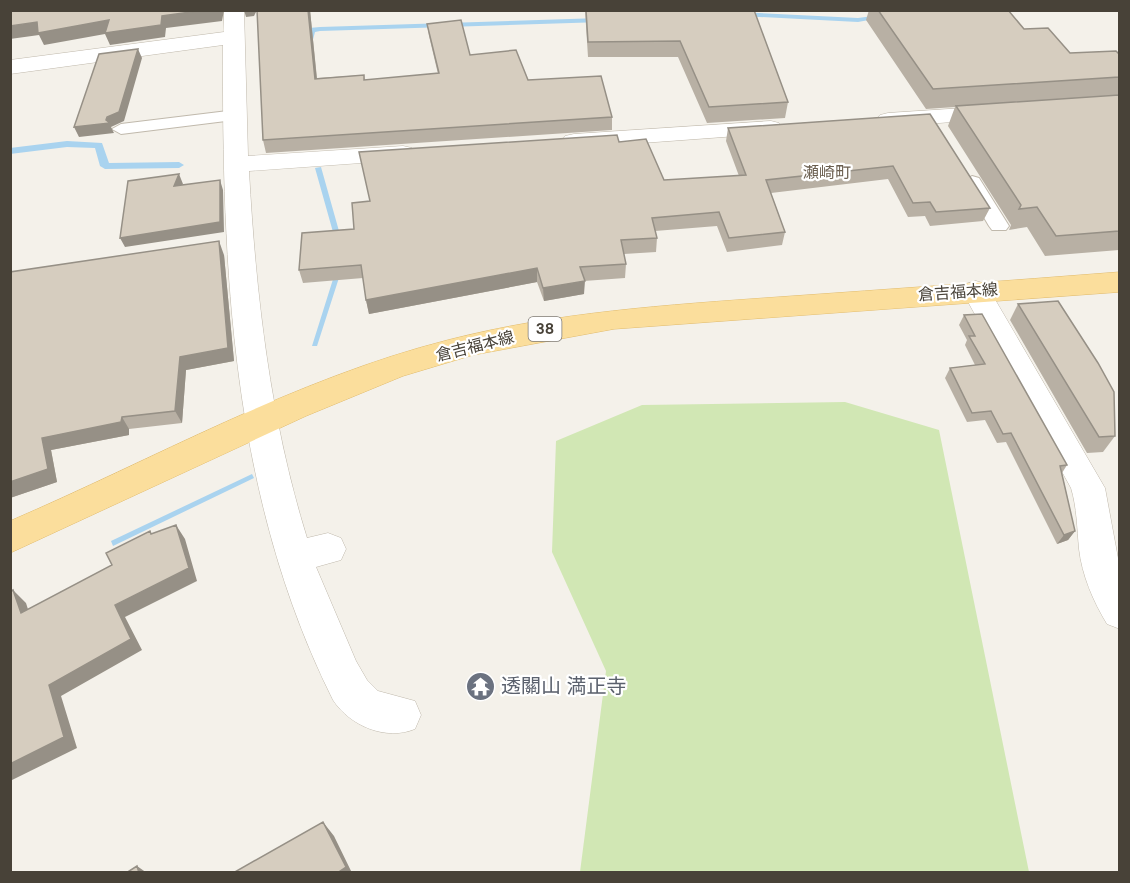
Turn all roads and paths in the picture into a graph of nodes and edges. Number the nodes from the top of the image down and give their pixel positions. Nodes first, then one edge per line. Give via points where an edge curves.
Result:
1 (234, 10) edge
2 (234, 37) junction
3 (10, 67) edge
4 (1013, 112) edge
5 (236, 115) junction
6 (871, 121) edge
7 (799, 126) edge
8 (120, 129) dead end
9 (548, 143) edge
10 (428, 151) edge
11 (237, 164) junction
12 (962, 167) edge
13 (999, 226) dead end
14 (1119, 282) edge
15 (976, 291) junction
16 (260, 420) junction
17 (10, 538) edge
18 (1119, 612) edge
19 (401, 715) dead end

1 - 2 street
2 - 3 street
2 - 5 street
4 - 6 street via 937,127
5 - 8 lane
5 - 11 street
7 - 9 street
10 - 11 street
11 - 16 street via 226,243
12 - 13 lane
14 - 15 main road, 倉吉福本線 / 38
15 - 16 main road, 倉吉福本線 / 38 via 614,319 542,330 394,367
15 - 18 street via 1086,481 1095,513 1097,552
16 - 17 main road, 倉吉福本線 / 38
16 - 19 street via 311,553 309,602 353,694 366,707

